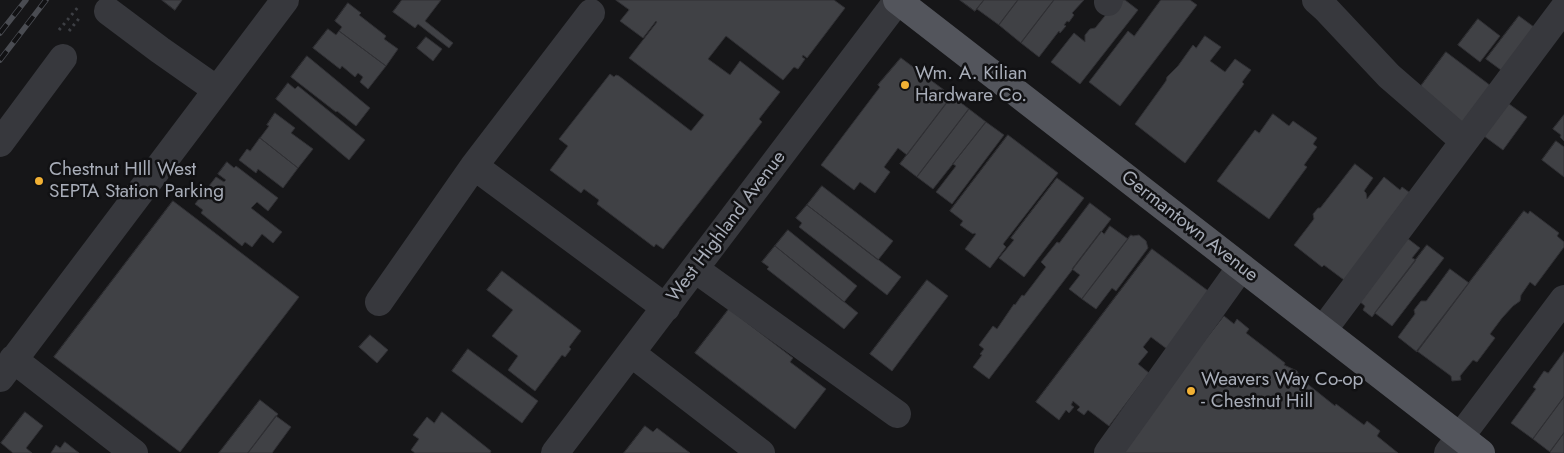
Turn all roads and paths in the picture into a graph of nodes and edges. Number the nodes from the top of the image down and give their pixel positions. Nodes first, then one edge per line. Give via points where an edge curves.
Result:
1 (285, 0) edge
2 (898, 0) edge
3 (1316, 0) edge
4 (96, 6) edge
5 (1564, 8) edge
6 (591, 13) dead end
7 (61, 43) junction
8 (218, 90) junction
9 (1464, 141) junction
10 (0, 143) edge
11 (474, 166) junction
12 (1241, 267) junction
13 (695, 269) junction
14 (1564, 299) edge
15 (379, 302) dead end
16 (666, 308) junction
17 (1323, 330) junction
18 (631, 353) junction
19 (4, 370) edge
20 (897, 414) dead end
21 (1454, 445) edge
22 (134, 453) edge
23 (555, 453) edge
24 (761, 453) edge
25 (1108, 453) edge
26 (1481, 453) edge

1 - 8 street
2 - 12 main road, Germantown Avenue
2 - 13 street, West Highland Avenue
3 - 9 street via 1389,76
4 - 7 path
4 - 7 path via 97,28 81,15
4 - 8 street
5 - 9 street
6 - 11 street
7 - 10 street
8 - 19 street
9 - 17 street
11 - 15 street
11 - 16 street
12 - 17 main road, Germantown Avenue
12 - 25 street
13 - 16 street, West Highland Avenue
13 - 20 street
14 - 21 street
16 - 18 street, West Highland Avenue
17 - 21 main road, Germantown Avenue
18 - 23 street, West Highland Avenue
18 - 24 street
19 - 22 street
21 - 26 main road, Germantown Avenue

